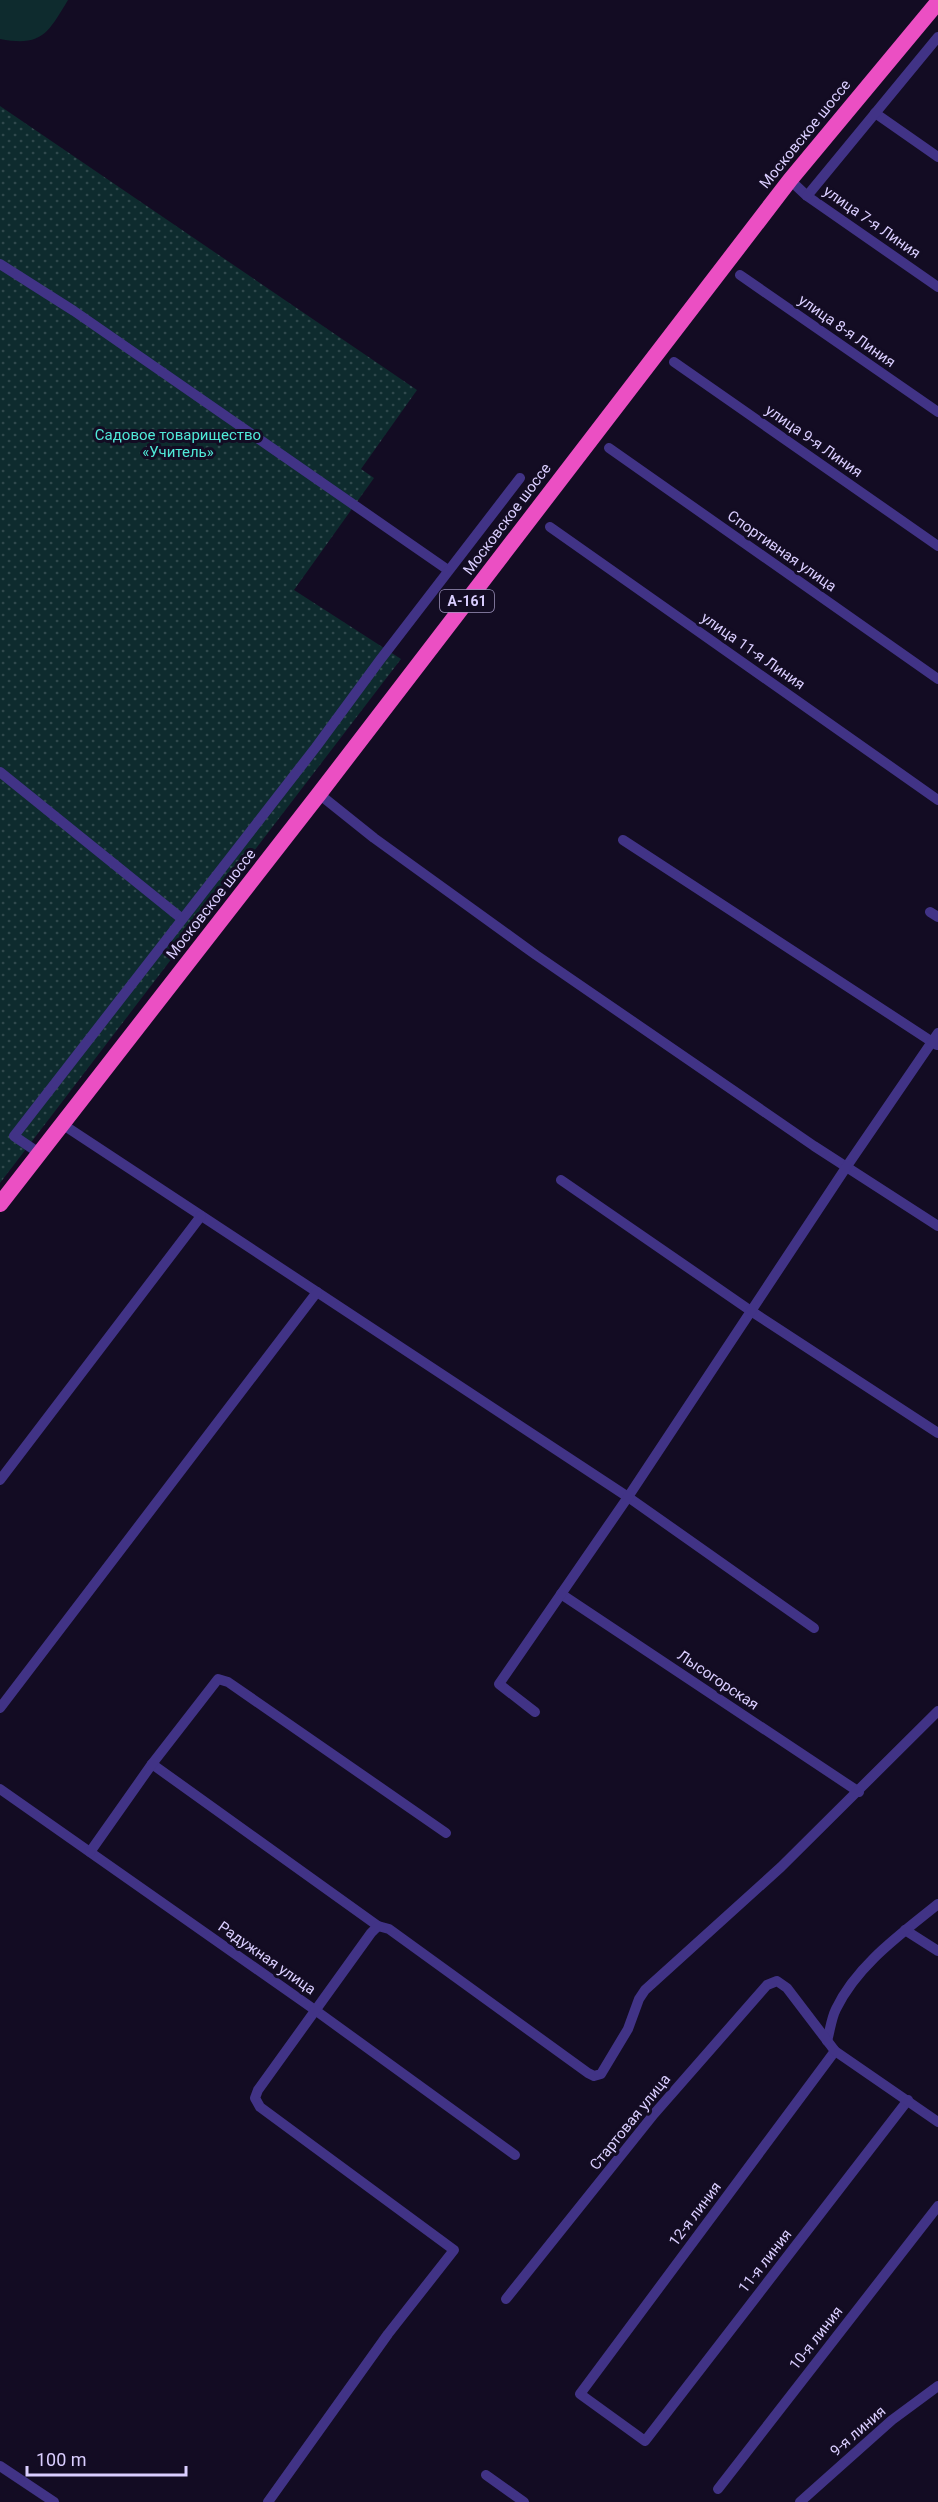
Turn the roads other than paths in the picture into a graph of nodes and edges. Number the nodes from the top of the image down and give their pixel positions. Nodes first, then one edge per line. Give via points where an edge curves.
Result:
1 (938, 2) edge
2 (938, 37) edge
3 (875, 113) junction
4 (938, 157) edge
5 (790, 180) junction
6 (807, 196) junction
7 (0, 264) edge
8 (740, 275) dead end
9 (938, 287) edge
10 (674, 362) dead end
11 (938, 412) edge
12 (609, 448) dead end
13 (520, 478) dead end
14 (550, 527) dead end
15 (938, 546) edge
16 (448, 570) junction
17 (938, 679) edge
18 (0, 771) edge
19 (319, 794) junction
20 (938, 800) edge
21 (623, 840) dead end
22 (181, 918) junction
23 (936, 1040) edge
24 (62, 1124) junction
25 (39, 1153) junction
26 (847, 1166) junction
27 (561, 1180) dead end
28 (0, 1204) edge
29 (201, 1216) junction
30 (938, 1226) edge
31 (317, 1292) junction
32 (751, 1311) junction
33 (938, 1433) edge
34 (0, 1480) edge
35 (628, 1497) junction
36 (561, 1594) junction
37 (814, 1628) dead end
38 (0, 1708) edge
39 (938, 1711) edge
40 (535, 1712) dead end
41 (152, 1764) junction
42 (0, 1789) edge
43 (859, 1792) junction
44 (446, 1833) dead end
45 (90, 1852) junction
46 (938, 1904) edge
47 (378, 1926) junction
48 (905, 1930) junction
49 (938, 1952) edge
50 (315, 2010) junction
51 (827, 2041) junction
52 (835, 2051) junction
53 (908, 2100) junction
54 (938, 2122) edge
55 (515, 2155) dead end
56 (938, 2206) edge
57 (506, 2299) dead end
58 (938, 2386) edge
59 (645, 2441) joint
60 (0, 2466) edge
61 (486, 2475) dead end
62 (718, 2489) dead end
63 (54, 2502) edge
64 (268, 2502) edge
65 (524, 2502) edge
66 (800, 2502) edge

1 - 5 highway, Московское шоссе / А-161
2 - 3 street
3 - 4 street
3 - 6 street
5 - 6 street, улица 7-я Линия
5 - 19 highway, Московское шоссе / А-161
6 - 9 street, улица 7-я Линия
7 - 16 street via 83,317
8 - 11 street, улица 8-я Линия
10 - 15 street, улица 9-я Линия
12 - 17 street, Спортивная улица
13 - 16 street
14 - 20 street, улица 11-я Линия
16 - 22 street
18 - 22 street
19 - 24 highway, Московское шоссе / А-161
19 - 26 street via 536,955
21 - 23 street
22 - 25 street via 14,1136
23 - 26 street
24 - 25 highway, Московское шоссе / А-161
24 - 29 street
25 - 28 highway, Московское шоссе / А-161
26 - 30 street
26 - 32 street
27 - 32 street
29 - 31 street
29 - 34 street
31 - 35 street
31 - 38 street
32 - 33 street
32 - 35 street
35 - 36 street
35 - 37 street
36 - 40 street via 499,1684
36 - 43 street, Лысогорская
39 - 43 street
41 - 44 street via 218,1678
41 - 45 street
41 - 47 street
42 - 45 street, Радужная улица
43 - 47 street via 645,1990 628,2029 601,2074 594,2076 389,1929
45 - 50 street, Радужная улица
46 - 48 street
47 - 50 street
48 - 49 street
48 - 51 street via 856,1978 836,2010
50 - 55 street, Радужная улица
50 - 64 street via 258,2090 255,2098 260,2107 454,2250 388,2334
51 - 52 street
51 - 57 street, Стартовая улица via 787,1988 777,1981 767,1985 715,2042
52 - 53 street
52 - 59 street, 12-я линия via 580,2394
53 - 54 street
53 - 59 street, 11-я линия
56 - 62 street, 10-я линия
58 - 66 street, 9-я линия via 892,2420
60 - 63 street
61 - 65 street

